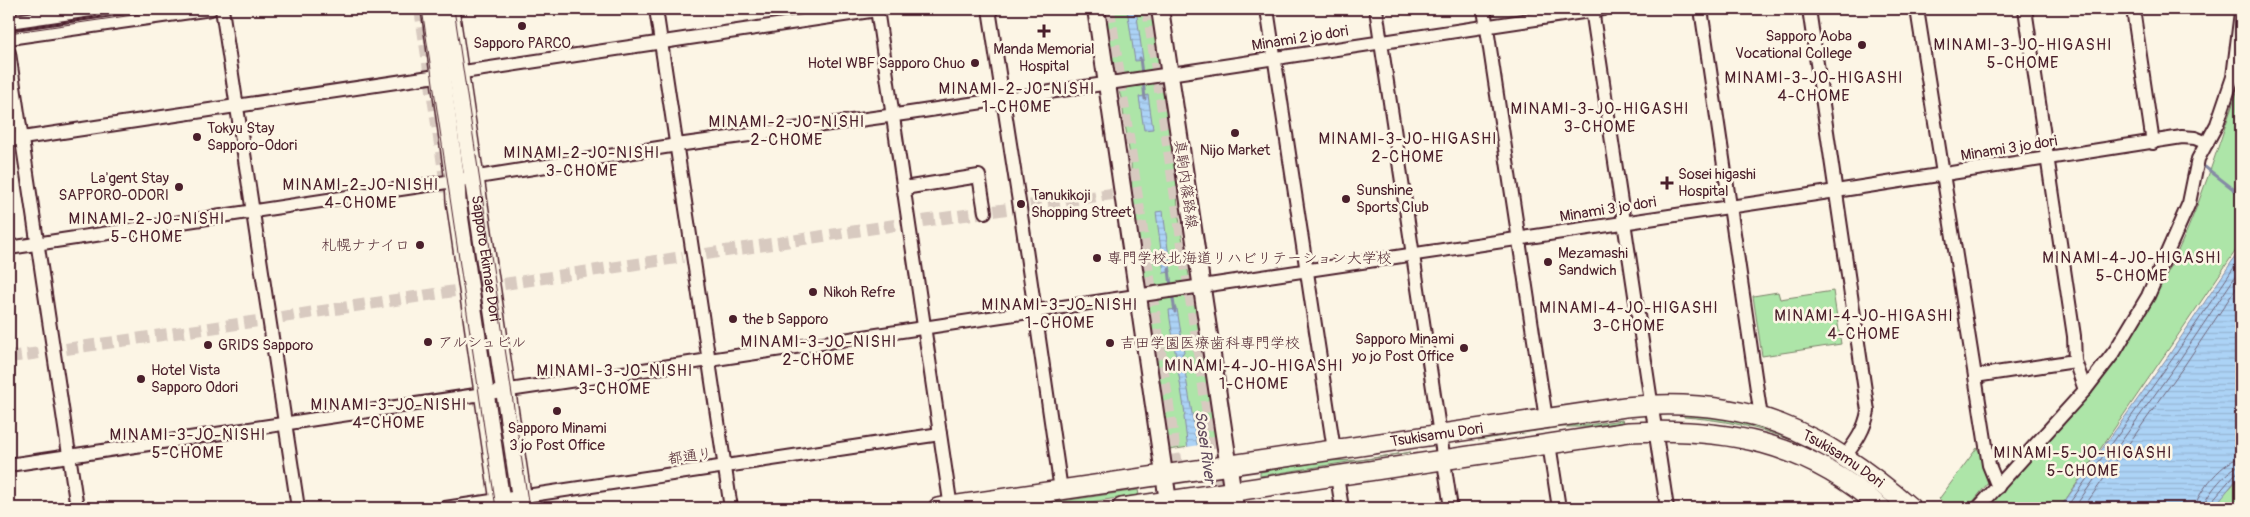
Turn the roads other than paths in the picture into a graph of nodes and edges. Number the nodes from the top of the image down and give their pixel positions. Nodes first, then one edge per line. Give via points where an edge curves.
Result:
1 (98, 9) edge
2 (211, 9) edge
3 (222, 9) edge
4 (431, 9) edge
5 (449, 9) edge
6 (656, 9) edge
7 (877, 9) edge
8 (989, 9) edge
9 (1096, 9) edge
10 (1160, 9) edge
11 (1268, 9) edge
12 (1376, 9) edge
13 (1484, 9) edge
14 (1596, 9) edge
15 (1701, 9) edge
16 (1809, 9) edge
17 (1917, 9) edge
18 (2025, 9) edge
19 (2133, 9) edge
20 (2241, 12) edge
21 (9, 22) edge
22 (1487, 26) junction
23 (9, 38) edge
24 (661, 41) junction
25 (1381, 42) junction
26 (9, 54) edge
27 (1275, 58) junction
28 (449, 74) junction
29 (1170, 74) junction
30 (1107, 83) junction
31 (1003, 99) junction
32 (238, 105) junction
33 (893, 116) junction
34 (15, 138) edge
35 (2157, 142) junction
36 (2207, 142) junction
37 (677, 145) junction
38 (2048, 159) junction
39 (1942, 175) junction
40 (474, 178) junction
41 (455, 181) junction
42 (904, 188) junction
43 (1836, 191) junction
44 (1730, 207) junction
45 (254, 211) junction
46 (985, 212) dead end
47 (1624, 222) junction
48 (1519, 238) junction
49 (37, 243) junction
50 (9, 248) edge
51 (1412, 255) junction
52 (1307, 270) junction
53 (1201, 286) junction
54 (1137, 296) junction
55 (1034, 311) junction
56 (925, 328) junction
57 (709, 361) junction
58 (2075, 361) junction
59 (1975, 376) junction
60 (506, 390) junction
61 (2085, 390) junction
62 (484, 393) junction
63 (1651, 405) junction
64 (1761, 417) junction
65 (1546, 419) junction
66 (286, 424) junction
67 (1654, 430) junction
68 (940, 434) junction
69 (1439, 434) junction
70 (1549, 444) junction
71 (1334, 450) junction
72 (1845, 456) junction
73 (69, 457) junction
74 (1443, 460) junction
75 (9, 465) edge
76 (1228, 466) junction
77 (725, 467) junction
78 (1164, 475) junction
79 (1337, 476) junction
80 (1998, 487) junction
81 (1061, 490) junction
82 (1234, 500) edge
83 (522, 502) edge
84 (501, 504) edge
85 (1168, 505) edge
86 (77, 508) edge
87 (298, 508) edge
88 (445, 508) edge
89 (731, 508) edge
90 (947, 508) edge
91 (1122, 508) edge
92 (1342, 508) edge
93 (1450, 508) edge
94 (1558, 508) edge
95 (1666, 508) edge
96 (1881, 508) edge
97 (1911, 508) edge
98 (1978, 508) edge

1 - 21 street
2 - 23 street
3 - 32 street
4 - 28 highway, Sapporo Ekimae Dori
5 - 28 highway, Sapporo Ekimae Dori
6 - 24 street
7 - 24 street
7 - 33 street
8 - 31 street
9 - 30 main road
10 - 29 main road, 真駒内篠路線
11 - 27 street
12 - 25 street
13 - 22 street
14 - 22 street, Minami 2 jo dori
14 - 47 street
15 - 44 street
16 - 43 street
17 - 39 street
18 - 38 street
19 - 35 street
20 - 36 street via 2233,77 2217,124
22 - 25 street, Minami 2 jo dori
22 - 48 street
24 - 28 street
24 - 37 street
25 - 27 street, Minami 2 jo dori
25 - 51 street
26 - 34 street
27 - 29 street, Minami 2 jo dori
27 - 52 street
28 - 32 street
28 - 40 highway, Sapporo Ekimae Dori
28 - 41 highway, Sapporo Ekimae Dori
29 - 30 street, Minami 2 jo dori
29 - 53 main road, 真駒内篠路線
30 - 31 street
30 - 54 main road
31 - 33 street
31 - 55 street
32 - 34 street
32 - 45 street
33 - 37 street
33 - 42 street
34 - 49 street
35 - 36 street, Minami 3 jo dori via 2182,137
35 - 38 street, Minami 3 jo dori
36 - 61 street via 2198,159 2188,203 2148,296 2115,351
37 - 40 street
37 - 57 street
38 - 39 street, Minami 3 jo dori
38 - 58 street
39 - 43 street, Minami 3 jo dori
39 - 59 street
40 - 41 street
40 - 60 highway, Sapporo Ekimae Dori
41 - 45 street
41 - 62 highway, Sapporo Ekimae Dori
42 - 46 street via 979,176
42 - 56 street
43 - 44 street, Minami 3 jo dori
43 - 72 street via 1868,411 1862,430
44 - 47 street, Minami 3 jo dori
44 - 64 street
45 - 49 street
45 - 66 street
47 - 48 street, Minami 3 jo dori
47 - 63 street
48 - 51 street, Minami 3 jo dori
48 - 65 street
49 - 50 street
49 - 73 street
51 - 52 street, Minami 3 jo dori
51 - 69 street
52 - 53 street, Minami 3 jo dori
52 - 71 street
53 - 54 street, Minami 3 jo dori
53 - 76 main road, 真駒内篠路線
54 - 55 street
54 - 78 main road
55 - 56 street
55 - 81 street
56 - 57 street
56 - 68 street
57 - 60 street
57 - 77 street
58 - 59 street
58 - 61 street
59 - 80 street via 1989,466
60 - 62 street
60 - 83 highway, Sapporo Ekimae Dori
61 - 80 street
62 - 66 street
62 - 84 highway, Sapporo Ekimae Dori
63 - 64 highway, Tsukisamu Dori via 1721,408
63 - 65 highway, Tsukisamu Dori
63 - 67 street
64 - 72 highway, Tsukisamu Dori via 1804,433
65 - 69 highway, Tsukisamu Dori
66 - 73 street
66 - 87 street
67 - 70 highway, Tsukisamu Dori
67 - 95 street
67 - 96 highway, Tsukisamu Dori via 1720,434 1798,454 1836,473
68 - 77 street, 都通り
68 - 90 street
69 - 71 highway, Tsukisamu Dori
69 - 74 street
70 - 74 highway, Tsukisamu Dori
70 - 94 street
71 - 76 highway, Tsukisamu Dori
72 - 97 highway, Tsukisamu Dori
73 - 75 street
73 - 86 street
74 - 79 highway, Tsukisamu Dori
74 - 93 street
76 - 78 highway, Tsukisamu Dori
76 - 82 main road, 真駒内篠路線
77 - 83 street, 都通り
77 - 89 street
78 - 81 highway, Tsukisamu Dori
78 - 85 main road
79 - 82 highway, Tsukisamu Dori
79 - 92 street
80 - 98 street
81 - 90 highway, Tsukisamu Dori
82 - 85 highway, Tsukisamu Dori via 1200,497
83 - 84 street, 都通り
84 - 88 street, 都通り
85 - 91 highway, Tsukisamu Dori

